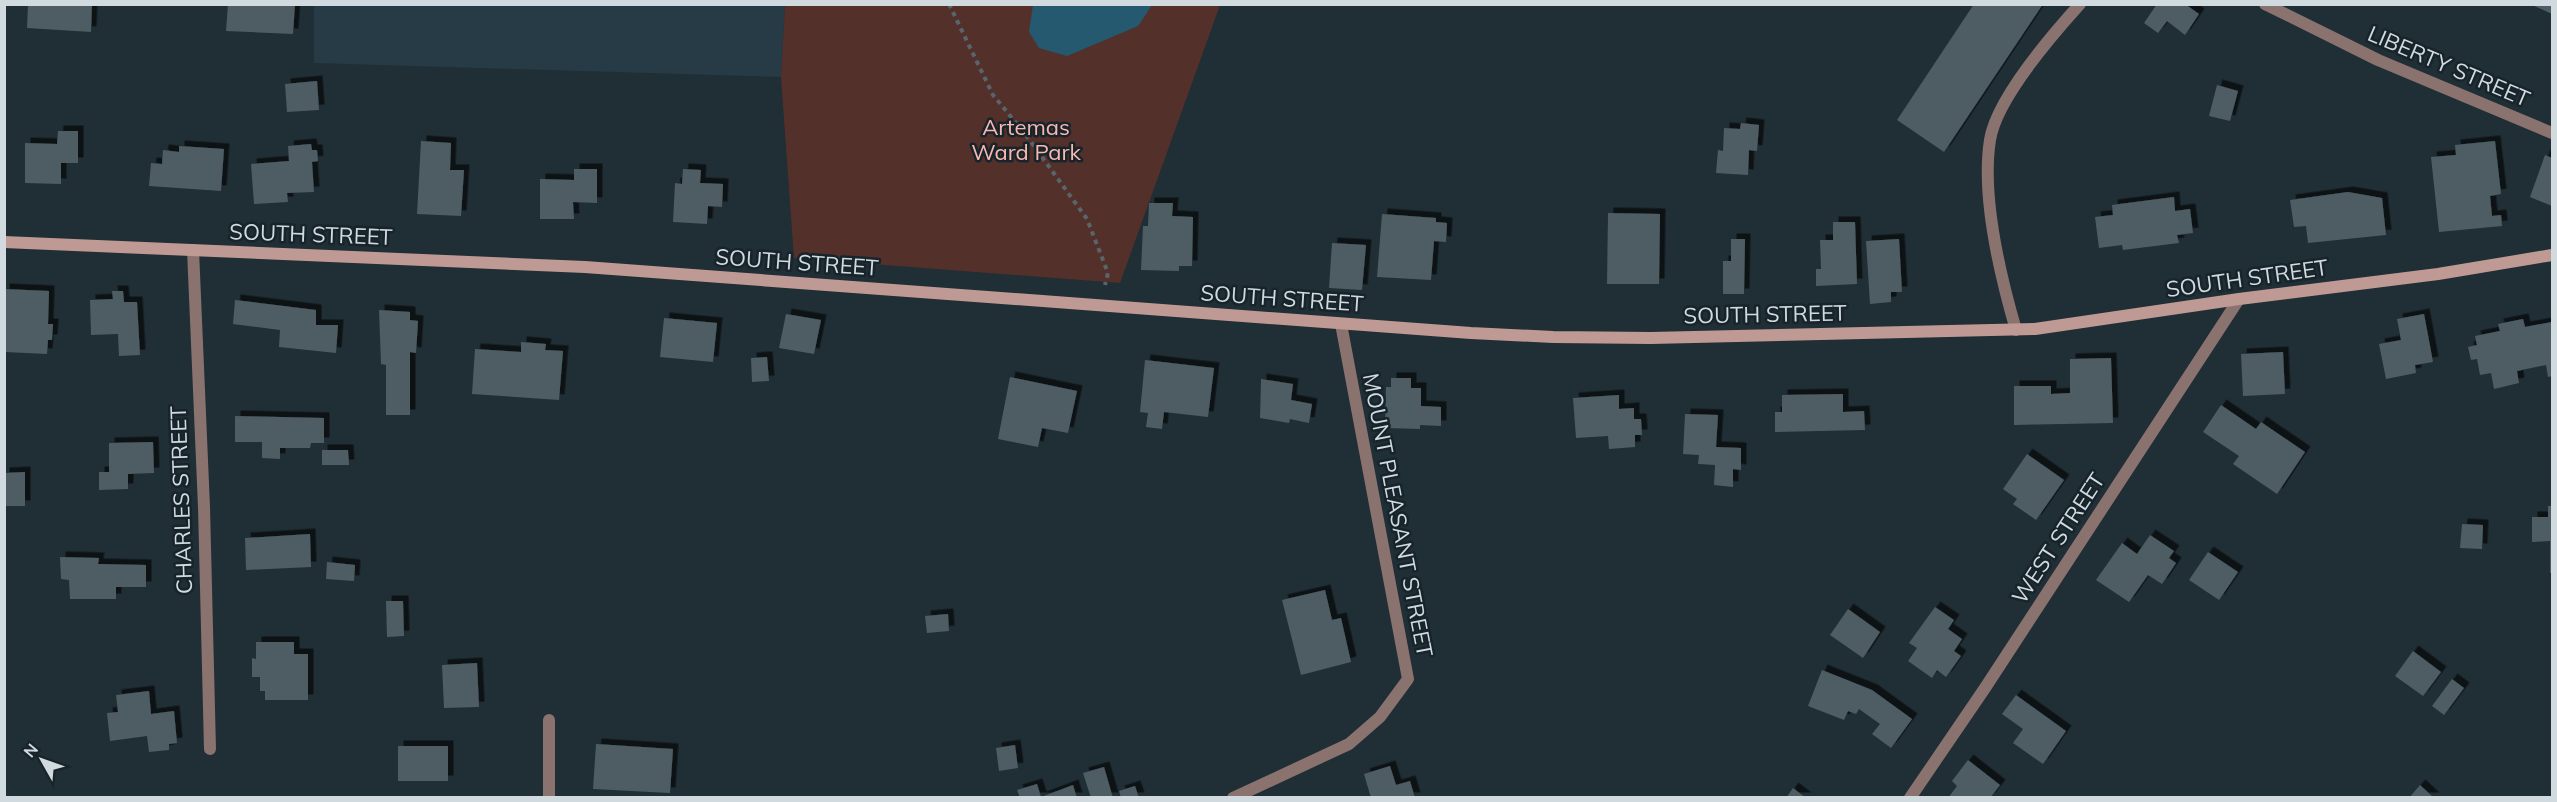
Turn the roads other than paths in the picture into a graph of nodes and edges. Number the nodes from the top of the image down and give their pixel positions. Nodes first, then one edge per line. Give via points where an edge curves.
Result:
1 (2080, 4) edge
2 (2265, 4) edge
3 (2553, 134) edge
4 (4, 242) edge
5 (193, 250) junction
6 (2553, 255) edge
7 (2239, 299) junction
8 (1341, 324) junction
9 (2016, 330) junction
10 (549, 720) dead end
11 (210, 749) dead end
12 (549, 798) edge
13 (1233, 798) edge
14 (1910, 798) edge

1 - 9 street via 2008,93 1990,139 1988,198
2 - 3 street, LIBERTY STREET via 2378,60
4 - 5 main road, SOUTH STREET
5 - 8 main road, SOUTH STREET via 585,267
5 - 11 street, CHARLES STREET
6 - 7 main road, SOUTH STREET
7 - 9 main road, SOUTH STREET
7 - 14 street, WEST STREET
8 - 9 main road, SOUTH STREET via 1553,338
8 - 13 street, MOUNT PLEASANT STREET via 1408,679 1380,717 1349,744
10 - 12 street

